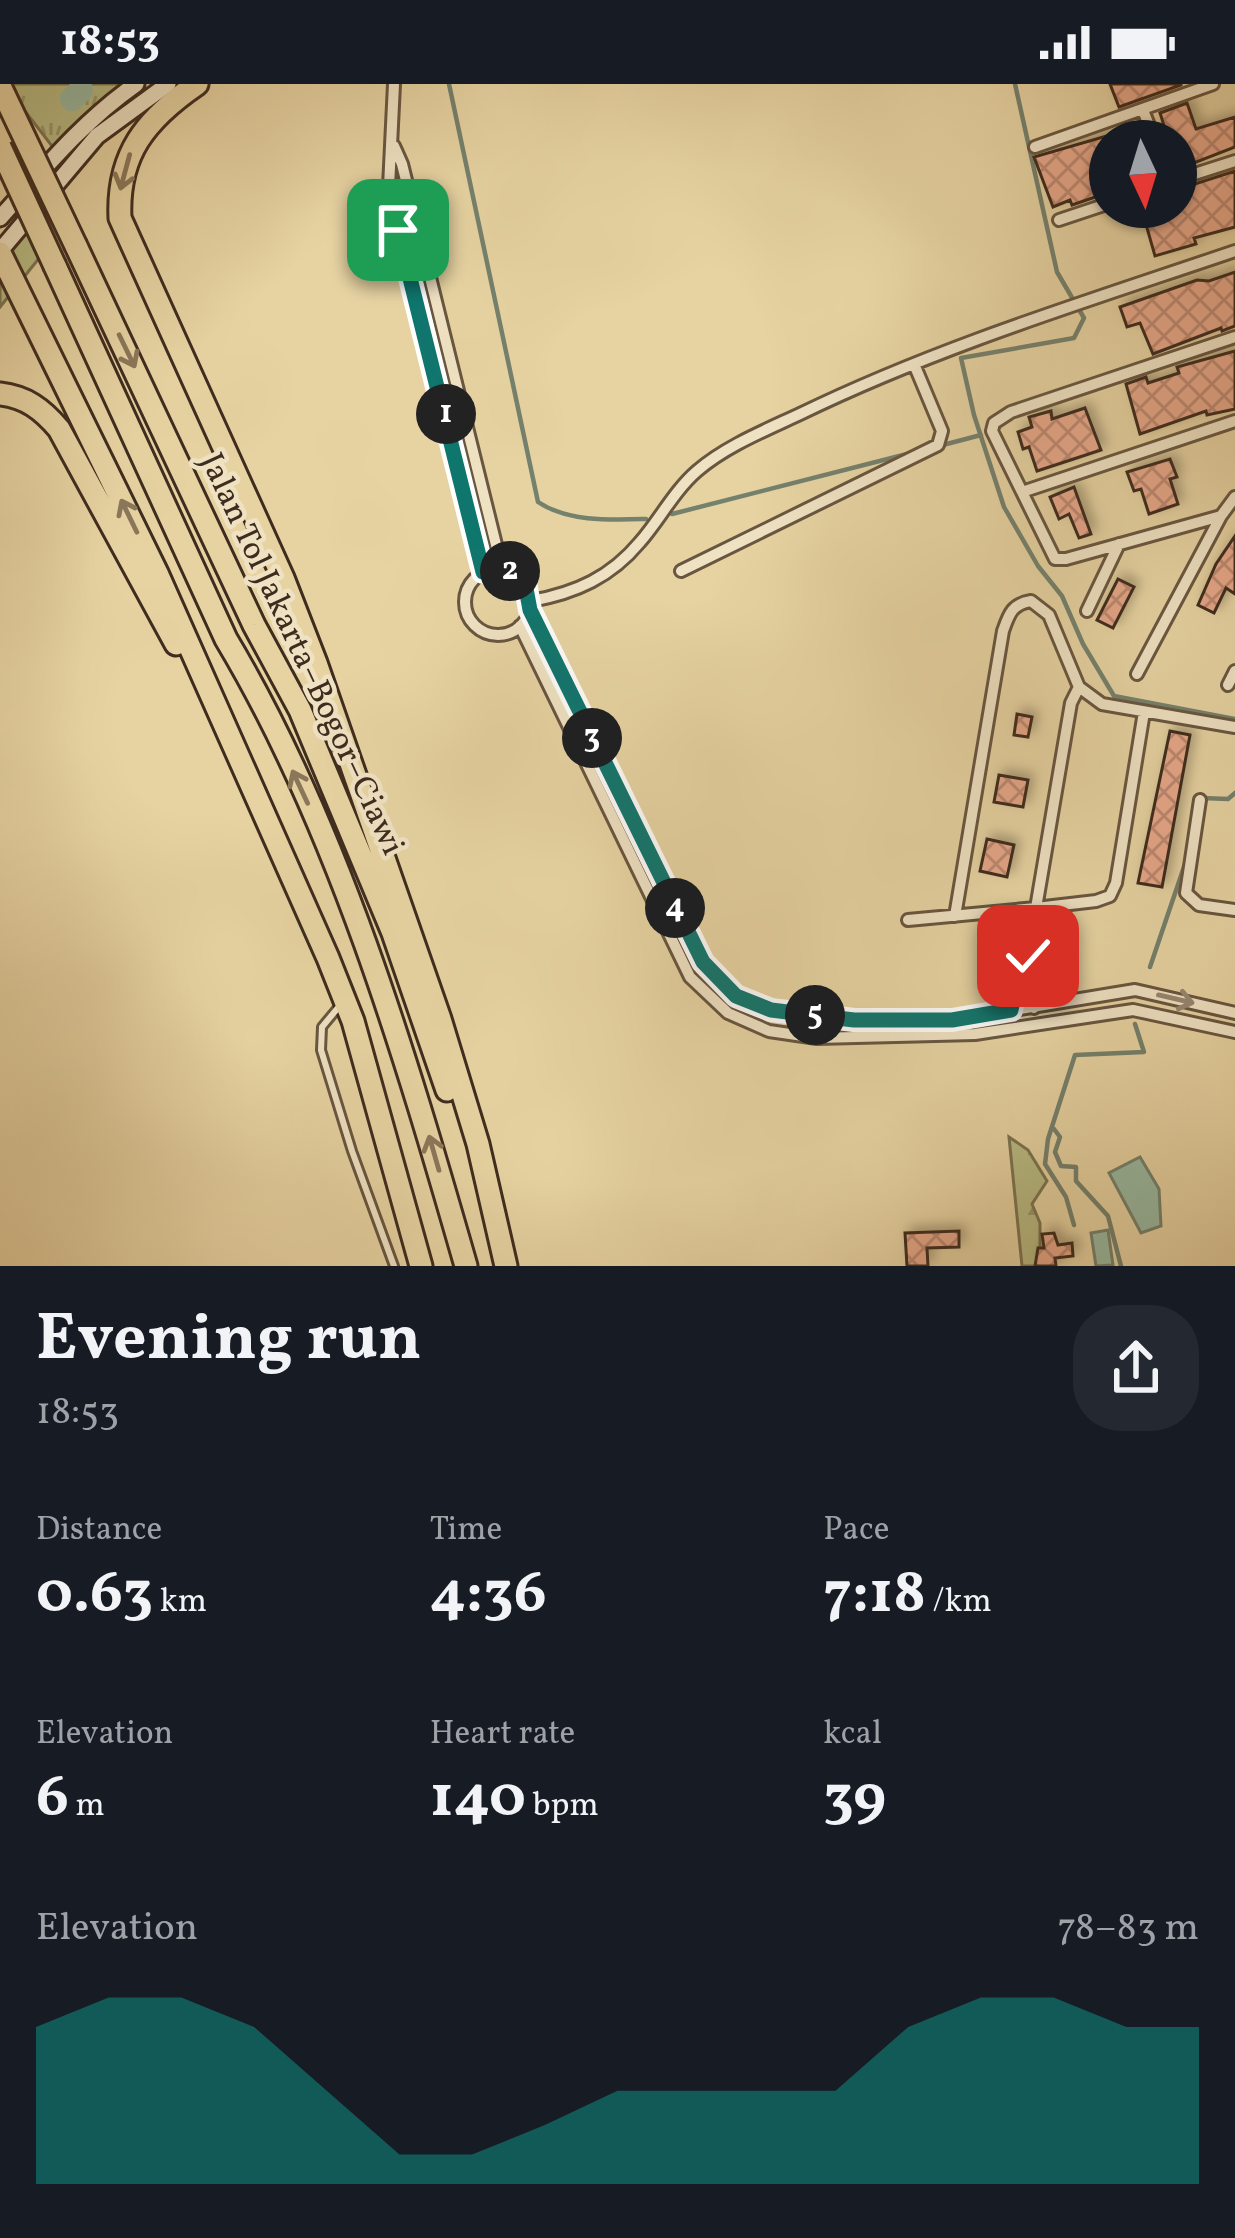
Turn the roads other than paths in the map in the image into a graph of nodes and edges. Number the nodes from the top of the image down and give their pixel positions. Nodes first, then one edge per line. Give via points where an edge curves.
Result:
1 (168, 84) edge
2 (197, 84) edge
3 (394, 84) edge
4 (1213, 84) edge
5 (0, 86) edge
6 (130, 86) edge
7 (1143, 110) junction
8 (1147, 120) edge
9 (393, 143) junction
10 (0, 147) edge
11 (1035, 147) dead end
12 (1235, 160) edge
13 (1197, 173) edge
14 (1089, 210) edge
15 (0, 218) edge
16 (1059, 220) dead end
17 (1235, 251) edge
18 (0, 252) edge
19 (1235, 337) edge
20 (914, 364) junction
21 (0, 394) edge
22 (1235, 421) edge
23 (1024, 491) junction
24 (1235, 497) edge
25 (1221, 516) junction
26 (1119, 544) junction
27 (502, 568) junction
28 (681, 571) dead end
29 (483, 572) junction
30 (531, 606) junction
31 (1087, 611) dead end
32 (520, 626) junction
33 (1235, 671) edge
34 (1137, 674) dead end
35 (1228, 685) dead end
36 (1079, 687) junction
37 (213, 699) junction
38 (1144, 712) junction
39 (1235, 727) edge
40 (1200, 800) dead end
41 (1036, 908) junction
42 (1235, 910) edge
43 (677, 912) junction
44 (955, 916) junction
45 (661, 919) junction
46 (908, 920) dead end
47 (1028, 956) junction
48 (1115, 992) junction
49 (1033, 1004) junction
50 (349, 1010) junction
51 (1011, 1010) junction
52 (1117, 1011) junction
53 (1235, 1013) edge
54 (1039, 1022) junction
55 (324, 1024) junction
56 (1016, 1028) junction
57 (1235, 1032) edge
58 (394, 1266) edge
59 (421, 1266) edge
60 (466, 1266) edge
61 (502, 1266) edge

1 - 18 main road via 97,136
2 -> 61 highway via 150,123 127,156 120,218 316,663 440,1019 478,1144
3 - 9 street
4 - 7 street
5 -> 61 highway, Jalan Tol Jakarta–Bogor–Ciawi, bridge via 347,817
6 - 15 main road via 58,149
7 - 8 street
7 - 11 street
9 - 27 street
9 - 29 street via 389,187 398,230
60 -> 10 highway, Jalan Tol Jakarta–Bogor–Ciawi, bridge via 371,962 314,816
12 - 13 street
14 - 16 street
17 - 20 street
37 -> 18 highway
19 - 23 street via 999,418 994,441
20 - 28 street via 942,430 938,445
20 - 30 street via 697,470 604,577
21 - 37 highway via 42,409 59,429
22 - 23 street
23 - 26 street via 1054,559
24 - 25 street
25 - 26 street
25 - 34 street
26 - 31 street
27 - 29 street
27 - 30 street via 519,576
29 - 32 street via 465,593 470,620 494,635
30 - 32 street
30 - 43 street
32 - 45 street
33 - 35 street
36 - 38 street via 1102,704
36 - 41 street
36 - 44 street via 1042,607 1020,603 1010,610
37 - 50 highway
38 - 39 street
38 - 41 street via 1110,896
40 - 42 street via 1186,893 1199,905
41 - 44 street
41 - 47 street
43 - 45 street
43 - 51 street via 703,962 736,996 771,1010 854,1020 952,1020
44 - 46 street
45 - 56 street via 690,977 728,1012 769,1031 817,1038
47 - 49 street
47 - 51 street
48 - 49 street
48 - 52 street
48 -> 53 street
49 - 51 street
49 - 54 street
50 - 55 lane
50 - 55 lane
50 - 59 highway
51 - 56 street
52 - 54 street
52 - 57 street
54 - 56 street
55 - 58 lane via 321,1050

